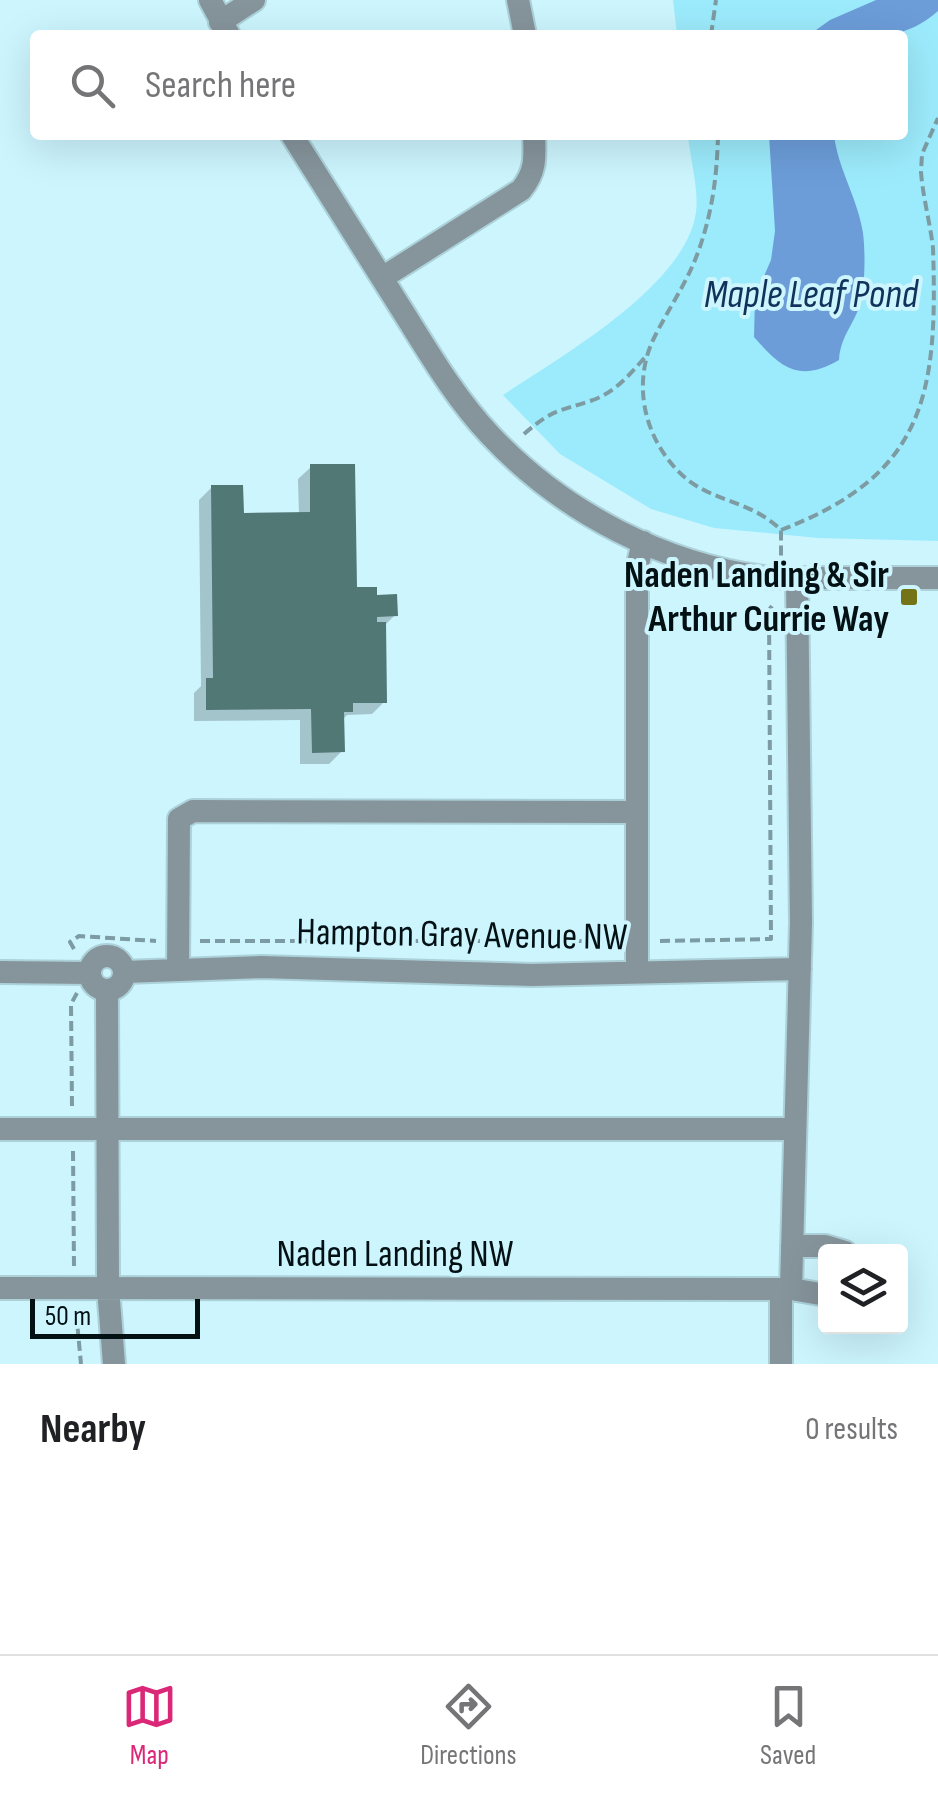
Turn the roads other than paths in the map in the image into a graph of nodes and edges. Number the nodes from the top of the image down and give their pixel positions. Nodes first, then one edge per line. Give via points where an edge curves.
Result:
1 (254, 0) edge
2 (518, 0) edge
3 (220, 19) edge
4 (523, 30) edge
5 (295, 140) edge
6 (534, 140) edge
7 (382, 278) junction
8 (643, 542) junction
9 (798, 578) junction
10 (938, 578) edge
11 (636, 812) junction
12 (800, 969) junction
13 (178, 970) junction
14 (0, 972) edge
15 (124, 972) junction
16 (636, 972) junction
17 (89, 973) junction
18 (106, 990) junction
19 (0, 1129) edge
20 (107, 1129) junction
21 (794, 1129) junction
22 (792, 1246) junction
23 (818, 1246) edge
24 (0, 1288) edge
25 (108, 1288) junction
26 (786, 1290) junction
27 (818, 1293) edge
28 (114, 1364) edge
29 (782, 1364) edge

1 - 3 street
2 - 4 street
5 - 7 street
6 - 7 street via 535,163 520,190
7 - 8 street via 451,388 506,450 552,491
8 - 9 street via 746,575
8 - 11 street via 637,568
9 - 10 street
9 - 12 street
11 - 13 street via 184,814
11 - 16 street
12 - 16 street, Hampton Gray Avenue NW
12 - 21 street
13 - 15 street, Hampton Gray Avenue NW
13 - 16 street, Hampton Gray Avenue NW
14 - 17 street
15 - 17 street via 120,961 103,956
15 - 18 street via 121,983
17 - 18 street
18 - 20 street
19 - 20 street
20 - 21 street
20 - 25 street
21 - 22 street
22 - 23 street
22 - 26 street
24 - 25 street, Naden Landing NW
25 - 26 street, Naden Landing NW
25 - 28 street
26 - 27 street, Naden Landing NW
26 - 29 street

